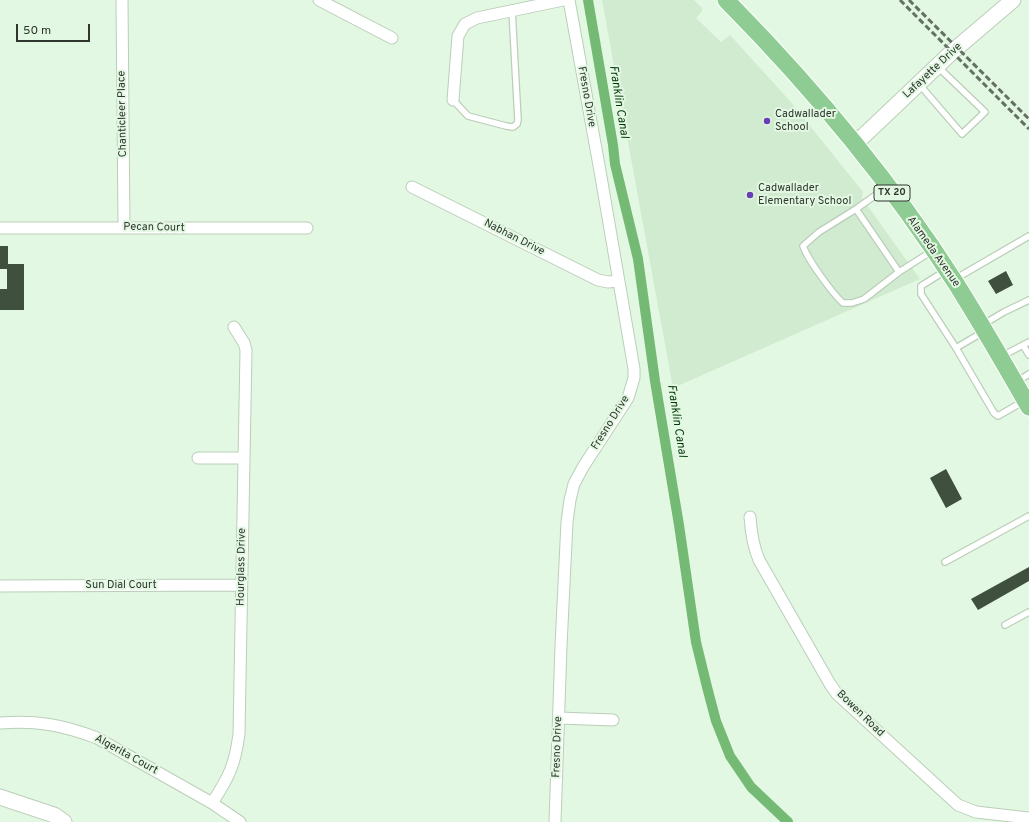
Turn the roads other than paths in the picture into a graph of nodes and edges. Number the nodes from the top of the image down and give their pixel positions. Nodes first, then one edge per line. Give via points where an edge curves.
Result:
1 (122, 0) edge
2 (319, 0) edge
3 (563, 0) edge
4 (569, 0) edge
5 (726, 0) edge
6 (1013, 0) edge
7 (342, 5) edge
8 (512, 10) junction
9 (392, 38) dead end
10 (937, 66) junction
11 (919, 84) junction
12 (453, 100) joint
13 (855, 144) junction
14 (412, 187) dead end
15 (887, 187) junction
16 (856, 209) junction
17 (124, 227) junction
18 (0, 228) edge
19 (307, 228) dead end
20 (1029, 236) edge
21 (933, 251) junction
22 (899, 272) junction
23 (950, 275) junction
24 (618, 281) junction
25 (1029, 300) edge
26 (234, 327) dead end
27 (983, 328) junction
28 (1029, 342) edge
29 (1023, 345) junction
30 (956, 348) junction
31 (1029, 355) edge
32 (1000, 357) junction
33 (1022, 378) edge
34 (1028, 403) edge
35 (198, 458) dead end
36 (244, 458) junction
37 (1029, 516) edge
38 (750, 517) dead end
39 (945, 562) dead end
40 (241, 585) junction
41 (0, 586) edge
42 (1029, 612) edge
43 (1005, 625) dead end
44 (559, 718) junction
45 (613, 720) dead end
46 (0, 723) edge
47 (0, 797) edge
48 (212, 803) junction
49 (1029, 818) edge
50 (64, 822) edge
51 (240, 822) edge
52 (555, 822) edge

1 - 17 street, Chanticleer Place
2 - 7 street
3 - 8 street
4 - 24 street, Fresno Drive
5 - 13 main road, Alameda Avenue / TX 20
6 - 10 street, Lafayette Drive
7 - 9 street
8 - 12 street via 468,21 463,27 458,41
8 - 12 lane via 517,124 513,127 506,126 468,116
10 - 11 street, Lafayette Drive
10 - 11 lane via 985,112 962,134
11 - 13 street, Lafayette Drive
13 - 15 main road, Alameda Avenue / TX 20
14 - 24 street, Nabhan Drive via 598,280
15 - 16 lane
15 - 21 main road, Alameda Avenue / TX 20
16 - 22 lane
16 - 22 lane via 819,232 804,246 806,254 843,303 864,299
17 - 18 street, Pecan Court
17 - 19 street, Pecan Court
20 - 23 lane
21 - 22 lane
21 - 23 main road, Alameda Avenue / TX 20
23 - 27 main road, Alameda Avenue / TX 20
23 - 30 lane via 921,286 921,294
24 - 44 street, Fresno Drive via 634,378 628,398 583,467 574,484 570,500
25 - 27 lane via 1004,312
26 - 36 street, Hourglass Drive via 246,350
27 - 30 lane
27 - 32 main road, Alameda Avenue / TX 20
28 - 29 lane
29 - 31 lane
29 - 32 lane
30 - 34 lane via 994,413 998,416
32 - 33 main road, Alameda Avenue / TX 20
33 - 34 main road, Alameda Avenue / TX 20
35 - 36 street
36 - 40 street, Hourglass Drive
37 - 39 lane
38 - 49 street, Bowen Road via 751,534 759,560 837,694 958,805 976,812
40 - 41 street, Sun Dial Court
40 - 48 street, Hourglass Drive via 237,751 228,778
42 - 43 lane
44 - 45 street
44 - 52 street, Fresno Drive
46 - 48 street, Algerita Court via 46,723 77,730 97,738
47 - 50 street via 54,815
48 - 51 street, Algerita Court

